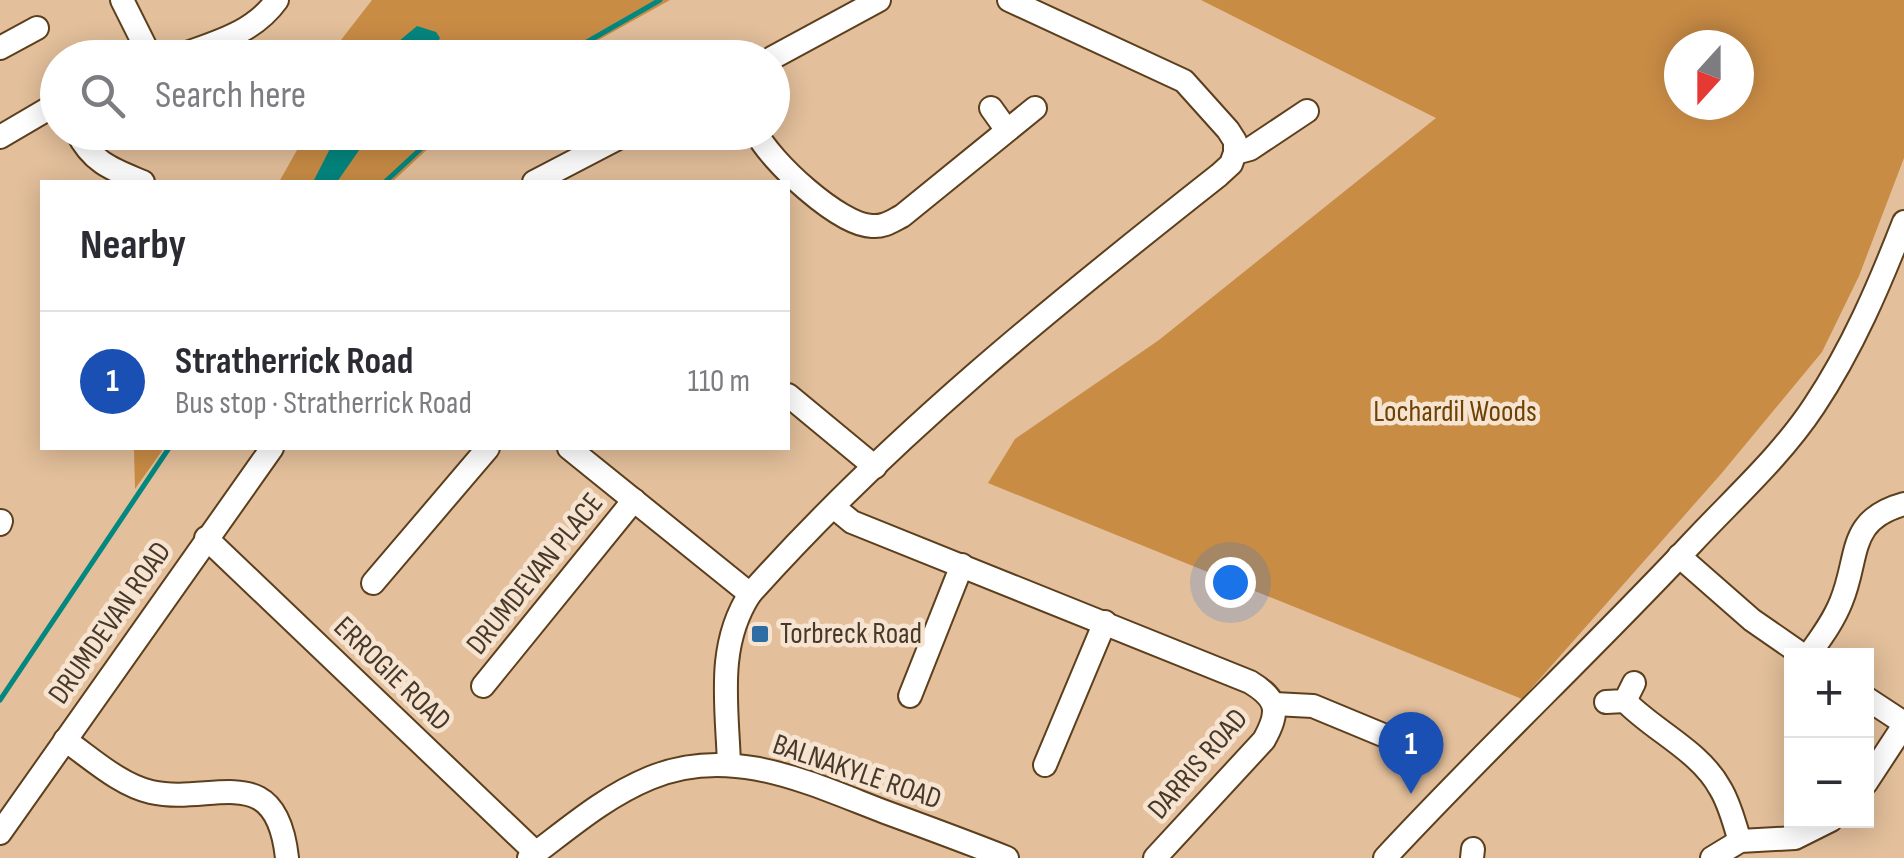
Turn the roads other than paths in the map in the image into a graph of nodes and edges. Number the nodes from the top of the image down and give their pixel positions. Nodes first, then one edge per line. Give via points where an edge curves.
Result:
1 (122, 0) edge
2 (277, 0) edge
3 (880, 0) edge
4 (1010, 0) edge
5 (36, 28) dead end
6 (141, 40) edge
7 (221, 40) edge
8 (0, 48) edge
9 (790, 48) edge
10 (991, 108) dead end
11 (1036, 108) dead end
12 (1306, 111) dead end
13 (40, 114) edge
14 (1006, 130) junction
15 (0, 137) edge
16 (86, 150) edge
17 (595, 150) edge
18 (768, 150) edge
19 (1235, 153) junction
20 (140, 180) edge
21 (538, 180) edge
22 (1904, 222) edge
23 (790, 397) edge
24 (271, 450) edge
25 (487, 450) edge
26 (572, 450) edge
27 (876, 466) junction
28 (634, 500) junction
29 (1904, 504) edge
30 (835, 508) junction
31 (206, 538) junction
32 (1680, 556) junction
33 (962, 565) junction
34 (374, 583) dead end
35 (750, 594) junction
36 (1105, 622) junction
37 (1794, 648) edge
38 (1811, 648) edge
39 (909, 683) dead end
40 (483, 686) dead end
41 (1622, 696) dead end
42 (1874, 703) edge
43 (1274, 704) junction
44 (1904, 724) edge
45 (1370, 736) dead end
46 (65, 740) junction
47 (1058, 754) dead end
48 (729, 764) junction
49 (1874, 771) edge
50 (1820, 828) edge
51 (0, 834) edge
52 (1740, 841) junction
53 (944, 847) edge
54 (532, 855) edge
55 (286, 858) edge
56 (1007, 858) edge
57 (1155, 858) edge
58 (1385, 858) edge
59 (1712, 858) edge

1 - 6 street
2 - 7 street via 242,32
3 - 9 street
4 - 19 street via 1184,81 1228,130
5 - 8 street
10 - 14 street
11 - 14 street
12 - 19 street
13 - 15 street
14 - 18 street via 902,216 872,226 829,204
16 - 20 street
17 - 21 street
19 - 27 street via 1219,175 958,388
22 - 32 street via 1859,329 1812,409
23 - 27 street
24 - 31 street, DRUMDEVAN ROAD
25 - 34 street via 396,572
26 - 28 street, DRUMDEVAN PLACE
27 - 30 street
28 - 35 street, DRUMDEVAN PLACE
28 - 40 street, DRUMDEVAN PLACE
29 - 38 street via 1860,531 1841,604
30 - 33 street, DARRIS ROAD via 852,522
30 - 35 street
31 - 46 street, DRUMDEVAN ROAD
31 - 54 street, ERROGIE ROAD
32 - 37 street
32 - 58 street
33 - 36 street, DARRIS ROAD
33 - 39 street
35 - 48 street via 727,648
36 - 43 street, DARRIS ROAD via 1250,682
36 - 47 street
41 - 52 street via 1644,721 1701,762 1719,785
42 - 44 street
43 - 45 street, DARRIS ROAD via 1313,706
43 - 57 street, DARRIS ROAD via 1275,721 1264,740
44 - 49 street
46 - 51 street, DRUMDEVAN ROAD
46 - 55 street via 150,792 254,796 277,818
48 - 53 street, BALNAKYLE ROAD via 792,776
48 - 54 street, BALNAKYLE ROAD via 654,776 604,801
50 - 52 street via 1795,838
52 - 59 street
53 - 56 street, BALNAKYLE ROAD

